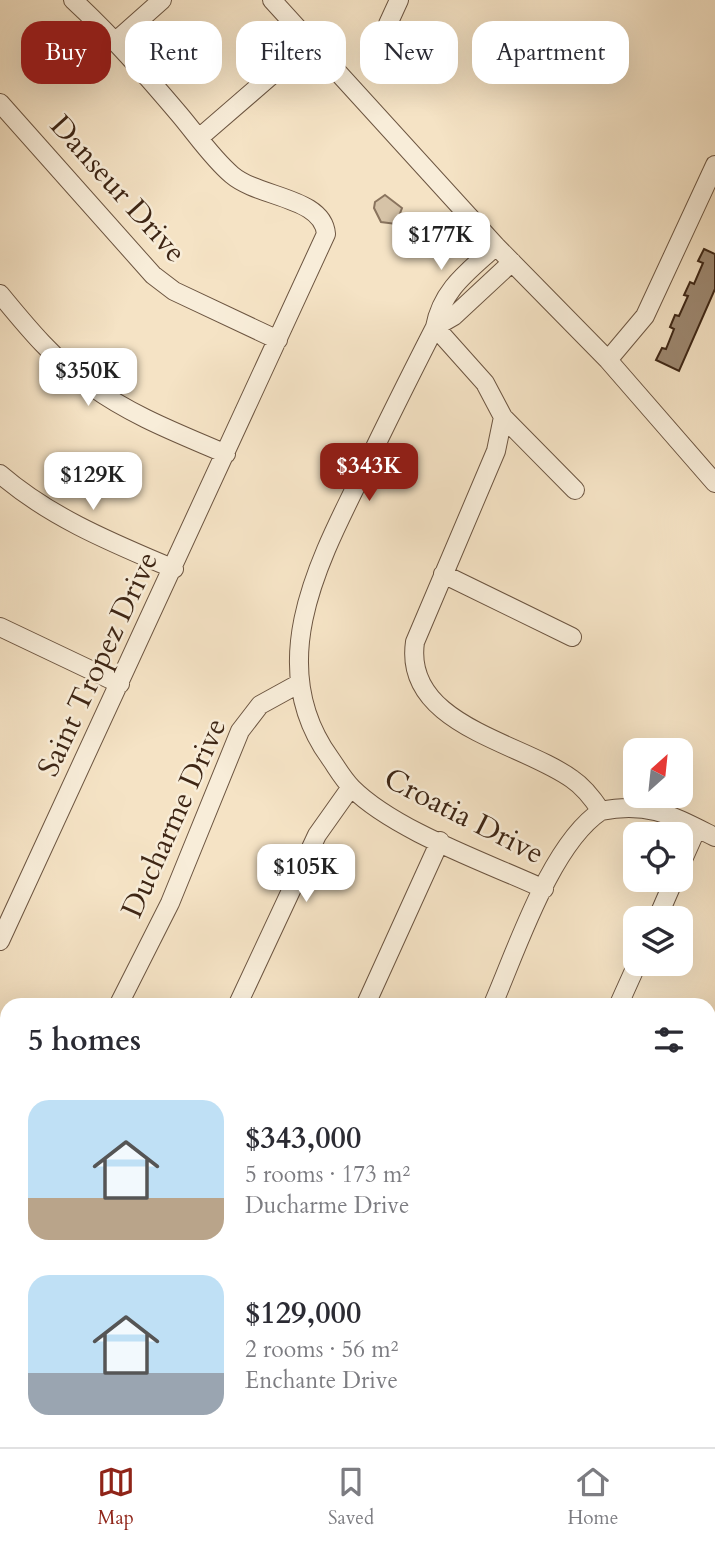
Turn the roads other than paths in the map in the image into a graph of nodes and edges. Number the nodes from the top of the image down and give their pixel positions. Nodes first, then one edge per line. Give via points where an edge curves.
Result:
1 (73, 0) edge
2 (162, 0) edge
3 (272, 0) edge
4 (399, 0) edge
5 (389, 21) edge
6 (117, 40) junction
7 (261, 84) edge
8 (0, 103) edge
9 (199, 138) junction
10 (715, 165) edge
11 (496, 246) junction
12 (512, 262) junction
13 (0, 294) edge
14 (435, 327) junction
15 (278, 340) junction
16 (608, 360) junction
17 (503, 417) junction
18 (226, 454) junction
19 (0, 474) edge
20 (715, 482) edge
21 (575, 490) dead end
22 (174, 569) junction
23 (443, 574) junction
24 (0, 627) edge
25 (572, 637) dead end
26 (300, 683) junction
27 (120, 684) junction
28 (351, 787) junction
29 (601, 811) junction
30 (697, 828) junction
31 (693, 837) edge
32 (715, 837) edge
33 (440, 841) junction
34 (544, 889) junction
35 (0, 941) edge
36 (632, 976) edge
37 (122, 998) edge
38 (241, 998) edge
39 (369, 998) edge
40 (496, 998) edge
41 (622, 998) edge

1 - 6 street
2 - 6 street
3 - 11 street
4 - 5 street
6 - 9 street
7 - 9 street
8 - 15 street, Danseur Drive via 153,275 174,291
9 - 15 street, Saint Tropez Drive via 232,176 249,187 310,207 322,219 324,241
10 - 16 street via 645,316
11 - 12 street
11 - 14 street via 449,291 439,305
12 - 14 street via 454,316
12 - 16 street
13 - 18 street via 47,348 90,386 143,417
14 - 17 street via 485,383
14 - 26 street via 312,583 298,647
15 - 18 street, Saint Tropez Drive
16 - 20 street
17 - 21 street
17 - 23 street via 496,450
18 - 22 street, Saint Tropez Drive
19 - 22 street via 50,511
22 - 27 street, Saint Tropez Drive
23 - 25 street
23 - 29 street via 415,642 414,665 422,687 438,706 464,724 572,779
24 - 27 street
26 - 28 street, Croatia Drive via 316,736
26 - 37 street, Ducharme Drive via 260,705 240,731 170,903
27 - 35 street, Saint Tropez Drive
28 - 33 street, Croatia Drive
28 - 38 street via 317,835
29 - 30 street via 623,806 650,808
29 - 34 street via 570,839
30 - 31 street
30 - 32 street
33 - 34 street, Croatia Drive
33 - 39 street
34 - 40 street
36 - 41 street

